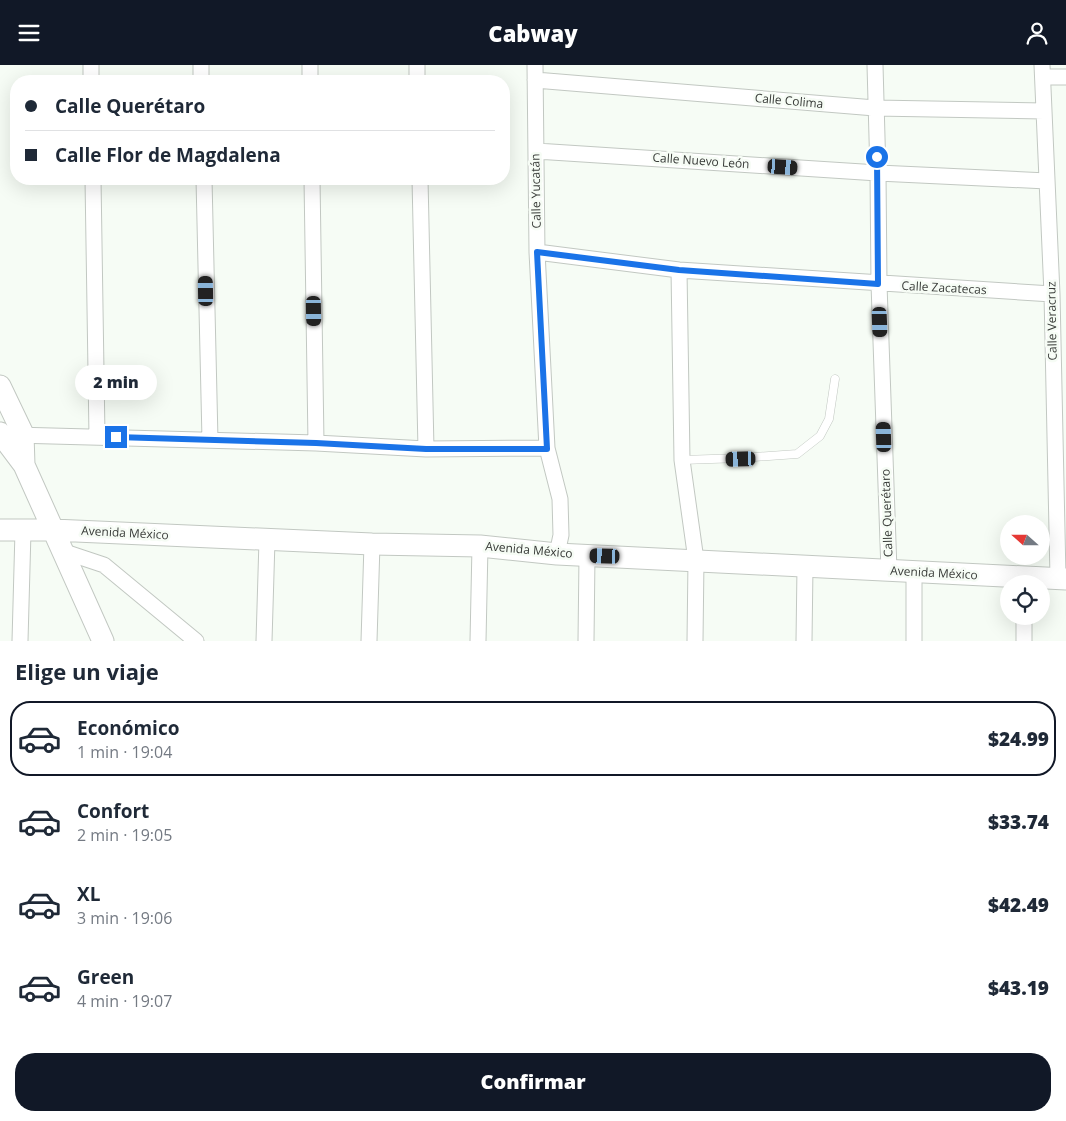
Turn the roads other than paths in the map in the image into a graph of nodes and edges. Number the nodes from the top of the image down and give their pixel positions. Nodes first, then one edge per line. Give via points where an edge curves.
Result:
1 (875, 65) edge
2 (1043, 71) edge
3 (535, 73) edge
4 (1066, 77) edge
5 (875, 107) junction
6 (1044, 111) junction
7 (536, 151) junction
8 (878, 173) junction
9 (1047, 181) junction
10 (93, 185) edge
11 (204, 185) edge
12 (312, 185) edge
13 (420, 185) edge
14 (537, 252) junction
15 (679, 270) junction
16 (878, 284) junction
17 (1052, 294) junction
18 (1059, 319) edge
19 (835, 379) dead end
20 (0, 386) edge
21 (23, 434) junction
22 (1, 435) edge
23 (97, 436) junction
24 (210, 440) junction
25 (316, 443) junction
26 (426, 449) junction
27 (547, 449) junction
28 (682, 460) junction
29 (24, 465) junction
30 (1061, 471) edge
31 (0, 530) edge
32 (52, 530) junction
33 (23, 531) junction
34 (267, 540) junction
35 (372, 544) junction
36 (480, 546) junction
37 (62, 551) junction
38 (557, 554) junction
39 (587, 556) junction
40 (696, 560) junction
41 (805, 567) junction
42 (889, 571) junction
43 (914, 572) junction
44 (1000, 578) edge
45 (1062, 578) edge
46 (1024, 625) edge
47 (20, 641) edge
48 (103, 641) edge
49 (196, 641) edge
50 (264, 641) edge
51 (369, 641) edge
52 (478, 641) edge
53 (586, 641) edge
54 (695, 641) edge
55 (804, 641) edge
56 (914, 641) edge
57 (1024, 641) edge

1 - 5 street, Calle Querétaro
2 - 4 street
2 - 6 street, Calle Veracruz
3 - 5 street, Calle Colima
3 - 7 street, Calle Yucatán
5 - 6 street, Calle Colima
5 - 8 street, Calle Querétaro
6 - 9 street, Calle Veracruz
7 - 8 street, Calle Nuevo León
7 - 14 street, Calle Yucatán
8 - 9 street, Calle Nuevo León
8 - 16 street, Calle Querétaro
9 - 17 street, Calle Veracruz
10 - 23 street
11 - 24 street
12 - 25 street
13 - 26 street
14 - 15 street, Calle Zacatecas
14 - 27 street, Calle Yucatán
15 - 16 street, Calle Zacatecas
15 - 28 street
16 - 17 street, Calle Zacatecas
16 - 42 street, Calle Querétaro
17 - 18 street, Calle Veracruz
18 - 30 street, Calle Veracruz
19 - 28 lane via 829,419 820,436 796,454
20 - 21 street
21 - 22 street
21 - 23 street
21 - 29 street
22 - 29 street
23 - 24 street
24 - 25 street
25 - 26 street
26 - 27 street
27 - 38 street, Calle Yucatán via 560,499 561,535
28 - 40 street
29 - 32 street
30 - 45 street, Calle Veracruz
31 - 33 street, Avenida México
32 - 33 street, Avenida México
32 - 34 street, Avenida México
32 - 37 street
33 - 47 street
34 - 35 street, Avenida México
34 - 50 street
35 - 36 street, Avenida México
35 - 51 street
36 - 38 street, Avenida México
36 - 52 street
37 - 48 street
37 - 49 street via 104,565
38 - 39 street, Avenida México
39 - 40 street, Avenida México
39 - 53 street
40 - 41 street, Avenida México
40 - 54 street
41 - 42 street, Avenida México
41 - 55 street
42 - 43 street, Avenida México
43 - 44 street, Avenida México
43 - 56 street
46 - 57 street

